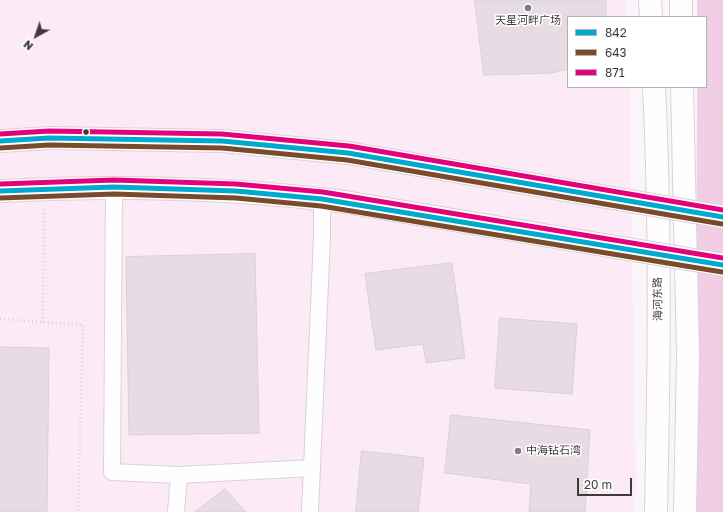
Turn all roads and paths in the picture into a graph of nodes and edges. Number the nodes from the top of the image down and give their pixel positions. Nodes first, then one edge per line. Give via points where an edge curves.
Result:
1 (650, 0) edge
2 (681, 0) edge
3 (709, 0) edge
4 (650, 16) edge
5 (681, 16) edge
6 (654, 88) edge
7 (682, 88) edge
8 (723, 117) edge
9 (0, 141) edge
10 (114, 187) junction
11 (44, 189) junction
12 (0, 192) edge
13 (322, 199) junction
14 (723, 217) edge
15 (723, 265) edge
16 (723, 284) edge
17 (0, 319) edge
18 (43, 322) junction
19 (723, 355) edge
20 (312, 468) junction
21 (179, 474) junction
22 (78, 512) edge
23 (176, 512) edge
24 (310, 512) edge
25 (656, 512) edge
26 (685, 512) edge

1 - 4 main road
2 - 5 main road
3 - 8 path via 708,94
6 - 25 main road, 海河东路 via 658,165 659,365
7 - 26 main road via 688,355
9 - 14 main road, bridge via 48,138 222,141 348,153
10 - 11 main road
10 - 13 main road via 236,191
10 - 21 street via 112,472
11 - 12 main road
11 - 18 path
13 - 15 main road, bridge
13 - 20 street
16 - 19 path
17 - 18 path
18 - 22 path via 83,325
20 - 21 street
20 - 24 street
21 - 23 street

